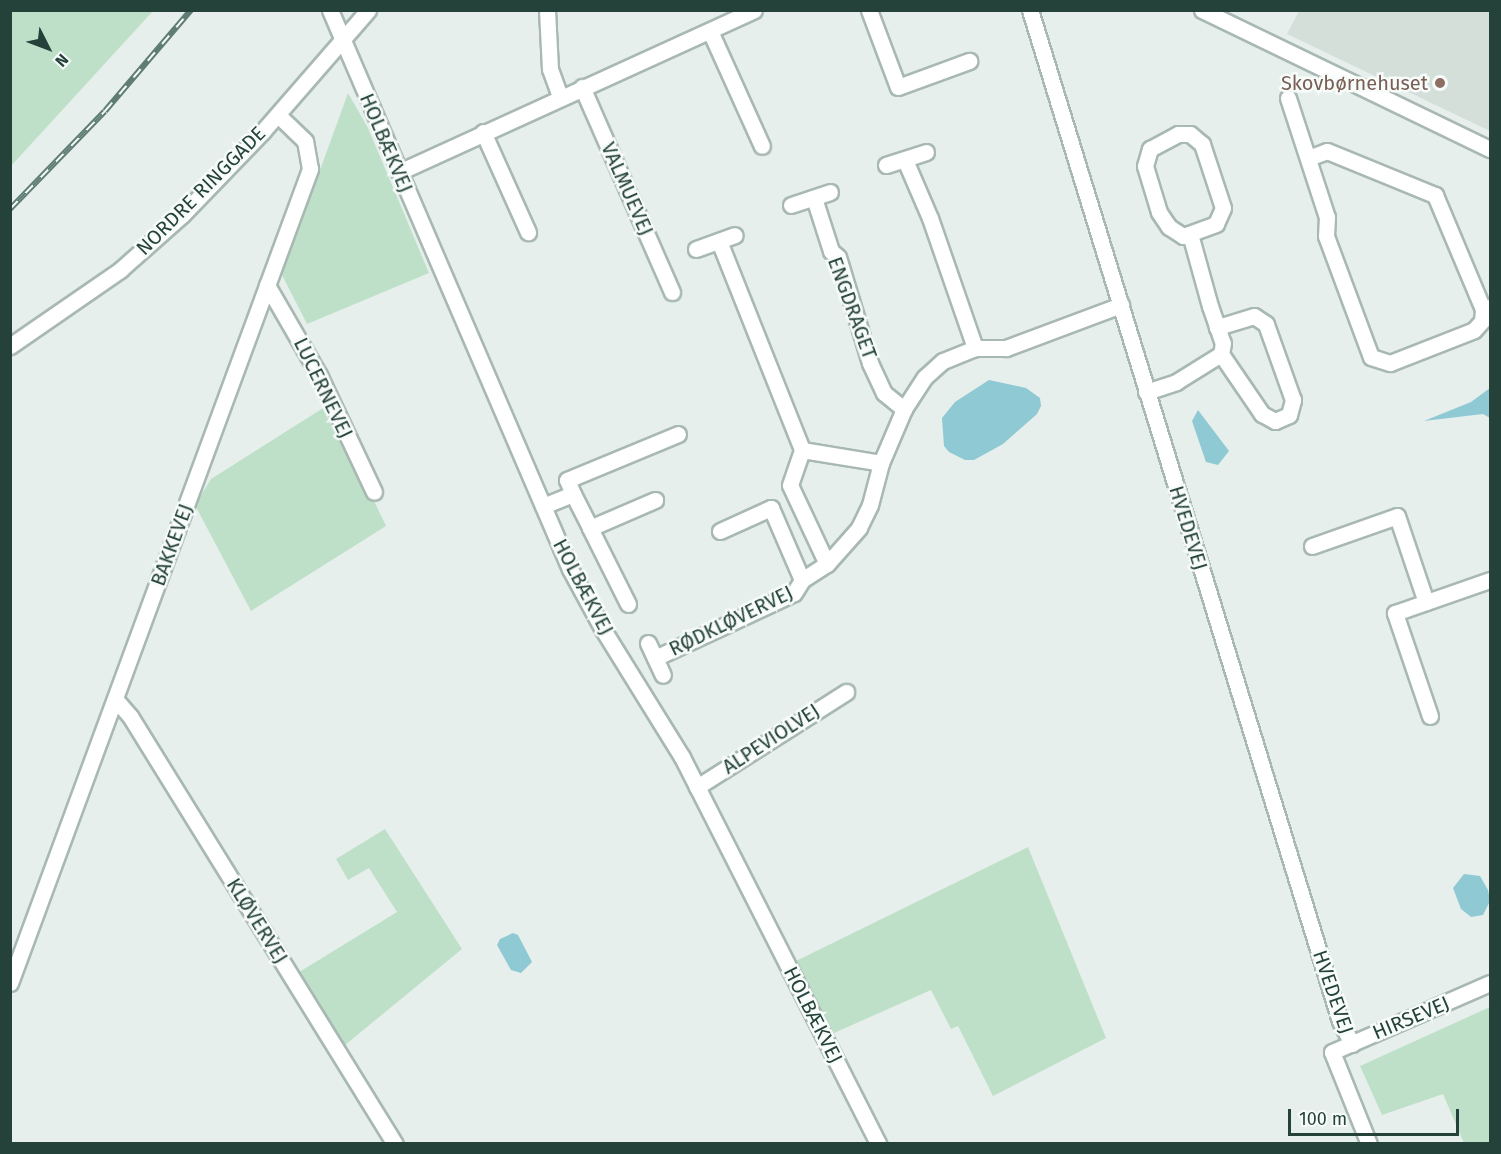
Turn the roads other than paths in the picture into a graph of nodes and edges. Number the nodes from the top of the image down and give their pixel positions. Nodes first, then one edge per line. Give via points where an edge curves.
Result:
1 (330, 10) edge
2 (369, 10) edge
3 (546, 10) edge
4 (754, 10) edge
5 (869, 10) edge
6 (1030, 10) edge
7 (1202, 10) edge
8 (710, 31) junction
9 (343, 40) junction
10 (969, 61) dead end
11 (582, 87) junction
12 (560, 96) junction
13 (1288, 98) dead end
14 (278, 115) junction
15 (483, 132) junction
16 (762, 146) dead end
17 (1491, 149) edge
18 (926, 152) dead end
19 (1308, 158) junction
20 (905, 160) junction
21 (886, 165) dead end
22 (399, 172) junction
23 (830, 192) dead end
24 (813, 198) junction
25 (791, 205) dead end
26 (528, 232) dead end
27 (1190, 234) junction
28 (735, 235) dead end
29 (719, 241) junction
30 (696, 249) dead end
31 (267, 285) junction
32 (672, 291) dead end
33 (1121, 305) junction
34 (1487, 308) edge
35 (1217, 327) junction
36 (10, 346) edge
37 (975, 348) junction
38 (1221, 354) junction
39 (1146, 392) junction
40 (904, 409) junction
41 (678, 434) dead end
42 (802, 450) junction
43 (881, 463) junction
44 (374, 492) dead end
45 (573, 494) junction
46 (655, 500) dead end
47 (543, 506) junction
48 (590, 528) junction
49 (720, 531) dead end
50 (1312, 546) dead end
51 (827, 564) junction
52 (802, 580) junction
53 (1491, 580) edge
54 (1426, 602) junction
55 (628, 604) dead end
56 (648, 643) dead end
57 (655, 658) junction
58 (663, 675) dead end
59 (846, 692) dead end
60 (116, 700) junction
61 (1430, 716) dead end
62 (698, 787) junction
63 (10, 983) edge
64 (1491, 983) edge
65 (1352, 1044) junction
66 (1332, 1052) joint
67 (395, 1143) edge
68 (878, 1143) edge
69 (1369, 1143) edge

1 - 9 street, HOLBÆKVEJ
2 - 9 street, NORDRE RINGGADE
3 - 12 street via 550,69
4 - 8 street
5 - 10 street via 893,89
6 - 33 street, HVEDEVEJ
7 - 17 street
8 - 11 street
8 - 16 street
9 - 14 street, NORDRE RINGGADE
9 - 22 street, HOLBÆKVEJ
11 - 12 street
11 - 32 street, VALMUEVEJ
12 - 15 street
13 - 19 street
14 - 31 street, BAKKEVEJ via 305,141 310,169
14 - 36 street, NORDRE RINGGADE via 182,215 120,270
15 - 22 street
15 - 26 street
18 - 20 street
19 - 34 street via 1328,151 1435,195
19 - 34 street via 1327,217 1326,236 1371,357 1390,363 1474,330
20 - 21 street
20 - 37 street via 930,218
22 - 47 street, HOLBÆKVEJ
23 - 24 street
24 - 25 street
24 - 40 street, ENGDRAGET via 831,251 838,257 870,363 884,393
27 - 27 street via 1178,234 1165,222 1145,166 1145,156 1155,145 1186,133 1202,144 1223,208 1216,224
27 - 35 street
28 - 29 street
29 - 30 street
29 - 42 street
31 - 44 street, LUCERNEVEJ via 319,375
31 - 60 street, BAKKEVEJ
33 - 37 street via 1006,348
33 - 39 street, HVEDEVEJ
35 - 38 street via 1223,343
35 - 38 street via 1254,316 1266,324 1293,400 1289,415 1275,421 1262,414
37 - 40 street via 953,355 934,369
38 - 39 street via 1176,382
39 - 65 street, HVEDEVEJ via 1340,1021
40 - 43 street
41 - 45 street via 567,480
42 - 43 street
42 - 51 street via 790,485
43 - 51 street via 870,505 859,528
45 - 47 street
45 - 48 street
46 - 48 street
47 - 62 street, HOLBÆKVEJ via 587,602
48 - 55 street
49 - 52 street via 771,508
50 - 54 street via 1397,516
51 - 52 street
52 - 57 street, RØDKLØVERVEJ via 794,594
53 - 54 street
54 - 61 street via 1395,613
56 - 57 street, RØDKLØVERVEJ
57 - 58 street, RØDKLØVERVEJ
59 - 62 street, ALPEVIOLVEJ
60 - 63 street, BAKKEVEJ
60 - 67 street, KLØVERVEJ via 136,726
62 - 68 street, HOLBÆKVEJ
64 - 65 street, HIRSEVEJ
65 - 66 street, HIRSEVEJ
66 - 69 street, HVEDEVEJ

